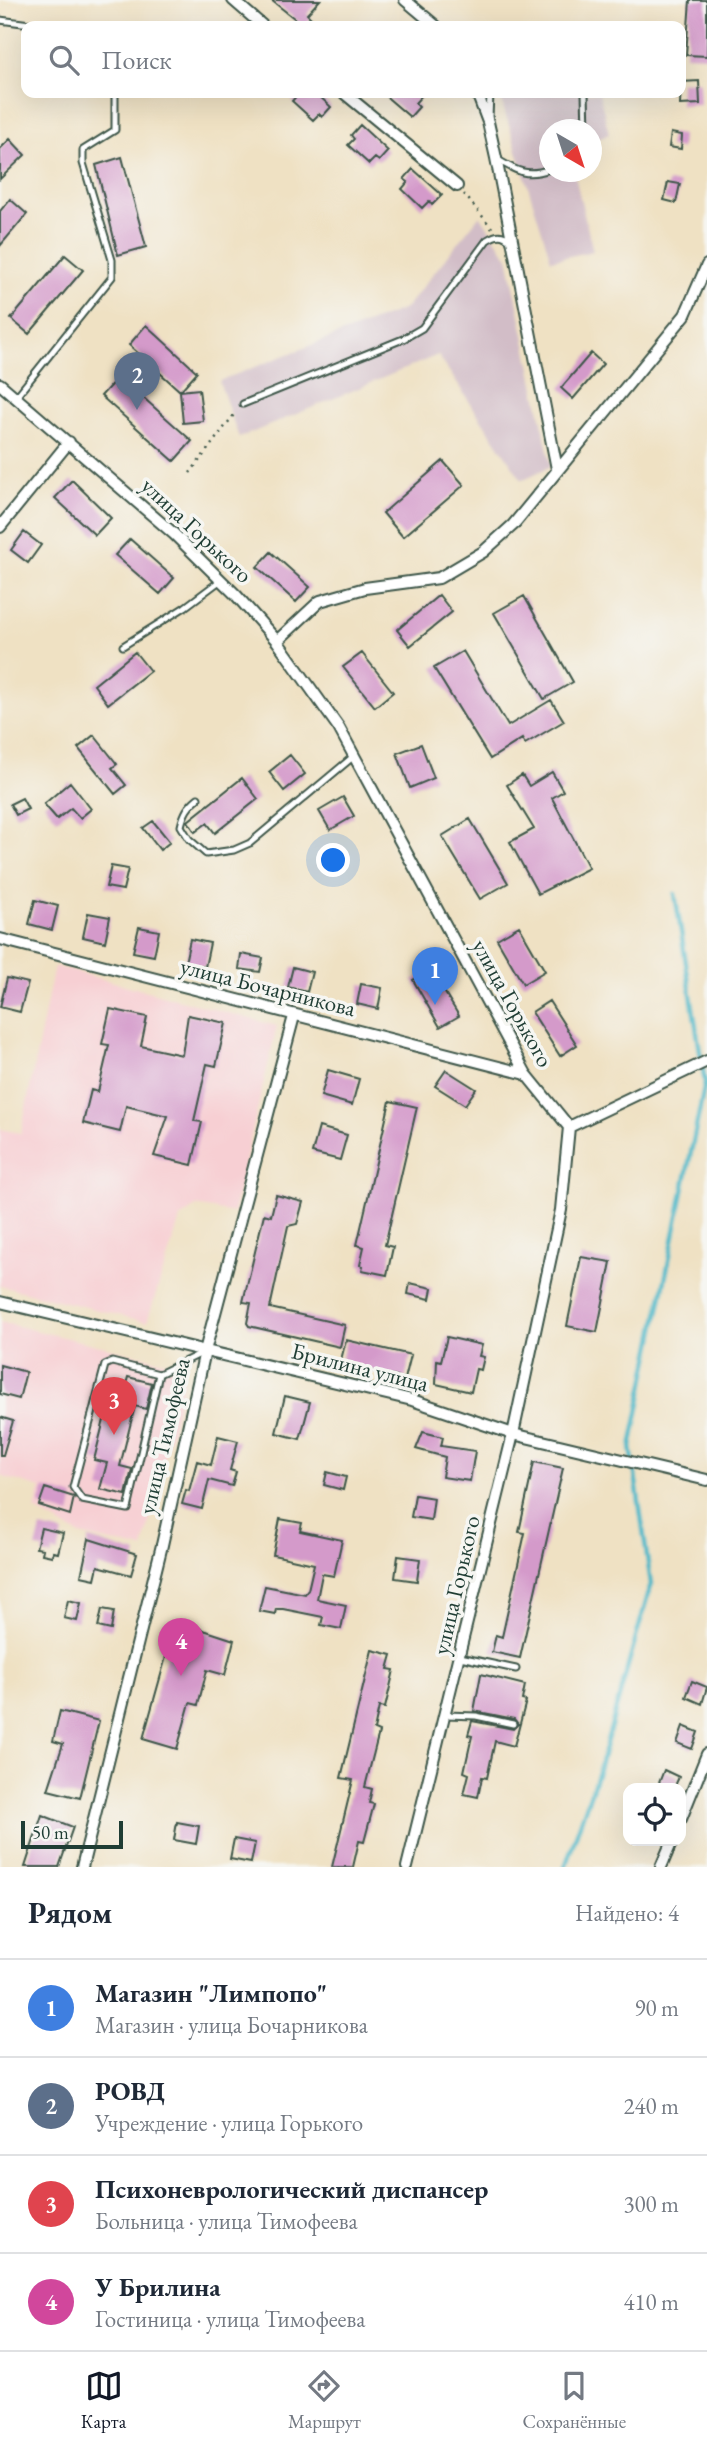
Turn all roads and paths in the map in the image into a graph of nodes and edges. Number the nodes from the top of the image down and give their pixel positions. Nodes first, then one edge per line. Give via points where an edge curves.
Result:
1 (233, 0) edge
2 (405, 0) edge
3 (0, 20) edge
4 (257, 21) edge
5 (430, 21) edge
6 (21, 23) edge
7 (115, 98) edge
8 (350, 98) edge
9 (479, 98) edge
10 (490, 98) edge
11 (586, 98) edge
12 (586, 119) edge
13 (488, 122) junction
14 (496, 158) junction
15 (539, 172) edge
16 (457, 186) joint
17 (496, 234) junction
18 (511, 241) junction
19 (707, 265) edge
20 (0, 384) edge
21 (15, 398) junction
22 (243, 404) joint
23 (69, 442) junction
24 (557, 469) junction
25 (190, 473) dead end
26 (0, 527) edge
27 (221, 580) junction
28 (277, 641) junction
29 (123, 646) dead end
30 (354, 755) junction
31 (198, 798) dead end
32 (0, 939) edge
33 (294, 1016) junction
34 (707, 1060) edge
35 (526, 1074) junction
36 (569, 1127) junction
37 (0, 1302) edge
38 (205, 1351) junction
39 (159, 1374) junction
40 (513, 1434) junction
41 (707, 1480) edge
42 (460, 1657) junction
43 (516, 1670) dead end
44 (446, 1715) junction
45 (513, 1724) dead end
46 (707, 1754) edge
47 (686, 1806) edge
48 (670, 1846) edge
49 (82, 1867) edge
50 (407, 1867) edge
51 (661, 1867) edge

1 - 4 street
2 - 5 street
3 - 6 lane
7 - 21 lane via 115,130 83,150 112,260 112,277
8 - 16 street
9 - 13 street
10 - 13 lane
11 - 12 lane
13 - 14 street
14 - 15 lane via 520,173
14 - 18 street
16 - 17 path
17 - 18 lane
17 - 22 lane via 422,328 403,340
18 - 24 street
19 - 24 street via 685,315
20 - 21 street, улица Горького
21 - 23 street, улица Горького
22 - 25 path
23 - 26 street
23 - 27 street, улица Горького
24 - 28 street via 513,525 458,569 439,578 335,595 320,601
27 - 28 street, улица Горького
27 - 29 lane
28 - 30 street, улица Горького
30 - 31 lane via 250,843 234,850 206,854 189,839 181,826 183,816
30 - 35 street, улица Горького
32 - 33 street, улица Бочарникова
33 - 35 street, улица Бочарникова
33 - 38 street, улица Тимофеева
34 - 36 street
35 - 36 street, улица Горького
36 - 40 street, улица Горького via 561,1210
37 - 38 street, Брилина улица
38 - 39 lane
38 - 40 street, Брилина улица via 412,1400
38 - 49 street, улица Тимофеева
39 - 39 lane via 128,1509 82,1500 73,1487 105,1364
40 - 41 street, Брилина улица
40 - 42 street, улица Горького
42 - 43 lane
42 - 44 street, улица Горького
44 - 45 lane
44 - 50 street, улица Горького
46 - 47 street
48 - 51 street

